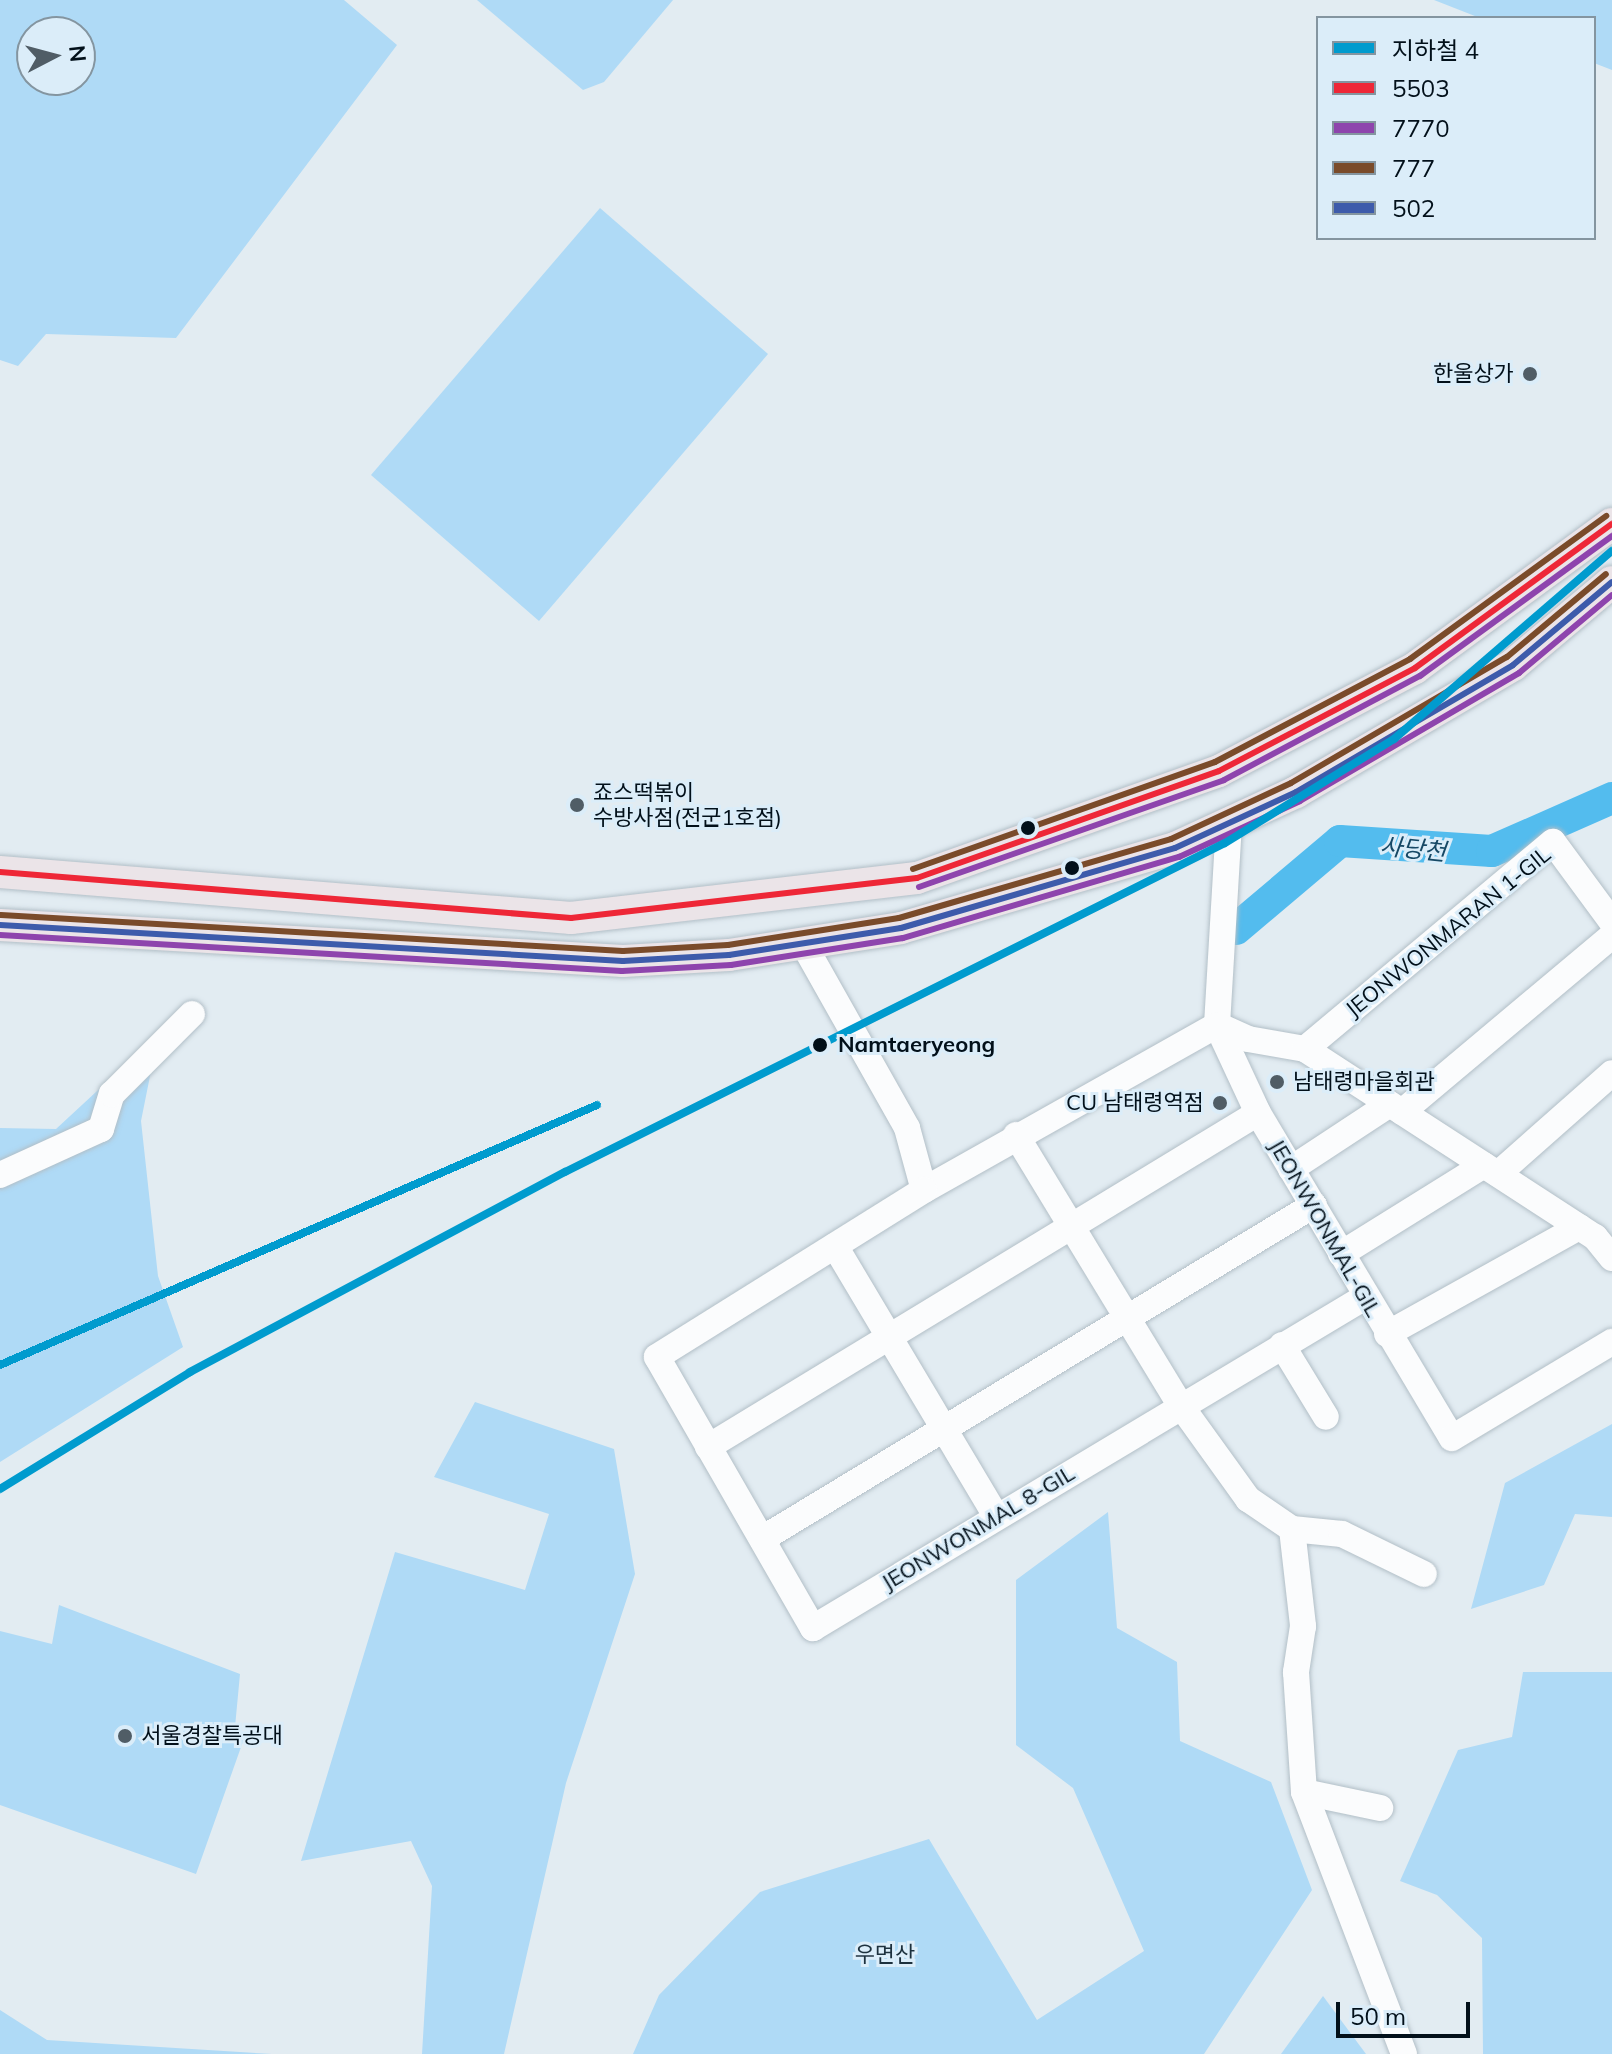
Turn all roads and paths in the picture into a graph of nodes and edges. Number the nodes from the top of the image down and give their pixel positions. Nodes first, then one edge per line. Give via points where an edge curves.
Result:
1 (1612, 524) edge
2 (1612, 582) edge
3 (1219, 771) junction
4 (1229, 823) junction
5 (0, 872) edge
6 (235, 892) junction
7 (1612, 922) edge
8 (0, 925) edge
9 (1612, 936) edge
10 (231, 941) junction
11 (804, 945) junction
12 (192, 1014) dead end
13 (1217, 1025) junction
14 (1305, 1049) junction
15 (1612, 1073) edge
16 (1396, 1108) junction
17 (1258, 1113) junction
18 (101, 1129) junction
19 (1016, 1135) junction
20 (97, 1160) dead end
21 (1291, 1169) junction
22 (1491, 1170) junction
23 (0, 1175) edge
24 (924, 1190) junction
25 (1314, 1205) junction
26 (1072, 1226) junction
27 (1595, 1229) edge
28 (835, 1246) junction
29 (1341, 1254) junction
30 (1612, 1258) edge
31 (1365, 1297) junction
32 (1127, 1318) junction
33 (1387, 1334) junction
34 (890, 1337) junction
35 (1612, 1342) edge
36 (1282, 1345) junction
37 (1181, 1406) junction
38 (1326, 1417) dead end
39 (946, 1430) junction
40 (708, 1447) junction
41 (996, 1516) junction
42 (1292, 1529) junction
43 (762, 1539) junction
44 (1424, 1574) dead end
45 (1304, 1792) junction
46 (1380, 1808) dead end
47 (1404, 2054) edge

1 - 3 main road via 1415,668
2 - 4 main road via 1513,665 1405,732
3 - 4 main road
3 - 6 main road via 917,878 730,905 571,918
4 - 11 main road via 1066,886
4 - 13 street, JEONWONMAL-GIL
5 - 6 main road
6 - 10 main road
7 - 14 street, JEONWONMARAN 1-GIL via 1553,842
8 - 10 main road
9 - 16 street
10 - 11 main road via 623,961
11 - 24 street via 907,1128
12 - 18 street via 112,1094
13 - 14 street via 1248,1039
13 - 17 street, JEONWONMAL-GIL
13 - 19 street
14 - 16 street
15 - 22 street
16 - 21 street
16 - 22 street
17 - 21 street, JEONWONMAL-GIL
17 - 26 street
18 - 20 street
18 - 23 street
19 - 24 street
19 - 26 street
21 - 25 street, JEONWONMAL-GIL
22 - 27 street
22 - 29 street
24 - 28 street
25 - 29 street, JEONWONMAL-GIL
25 - 32 street
26 - 32 street
26 - 34 street
27 - 30 street
27 - 33 street
28 - 34 street
28 - 40 street via 657,1357
29 - 31 street, JEONWONMAL-GIL
31 - 33 street, JEONWONMAL-GIL
31 - 36 street, JEONWONMAL 8-GIL
32 - 37 street
32 - 39 street
33 - 35 street, JEONWONMAL-GIL via 1452,1438
34 - 39 street
34 - 40 street
36 - 37 street, JEONWONMAL 8-GIL
36 - 38 street
37 - 41 street, JEONWONMAL 8-GIL
37 - 42 street via 1248,1499
39 - 41 street
39 - 43 street
40 - 43 street
41 - 43 street, JEONWONMAL 8-GIL via 813,1628
42 - 44 street via 1342,1534
42 - 45 street via 1303,1626 1296,1672
45 - 46 street
45 - 47 street

